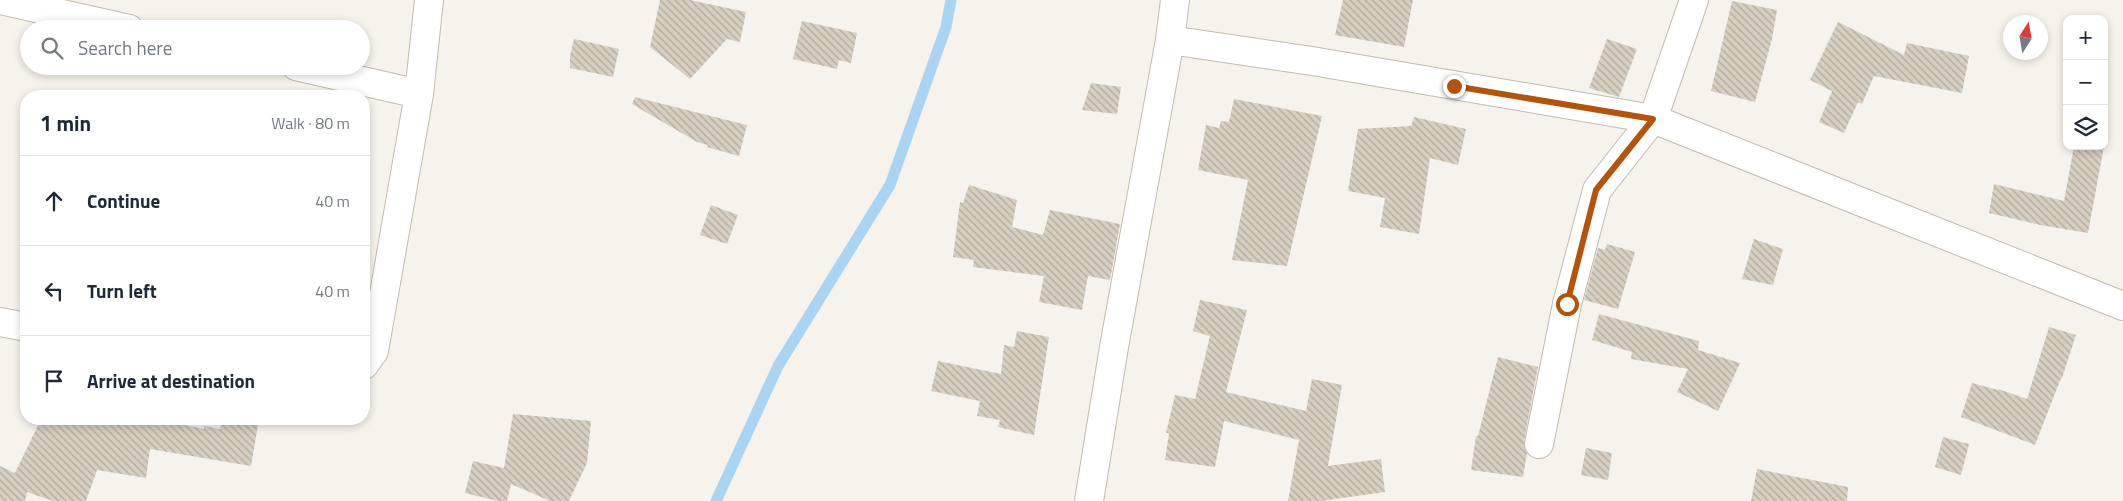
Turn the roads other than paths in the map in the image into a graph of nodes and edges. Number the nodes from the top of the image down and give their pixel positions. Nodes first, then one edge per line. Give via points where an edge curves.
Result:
1 (0, 0) edge
2 (429, 0) edge
3 (1174, 0) edge
4 (1694, 0) edge
5 (89, 20) edge
6 (1170, 40) junction
7 (336, 75) edge
8 (419, 94) junction
9 (1653, 119) junction
10 (2123, 306) edge
11 (0, 322) edge
12 (20, 326) edge
13 (370, 357) edge
14 (1539, 444) dead end
15 (1089, 501) edge

1 - 5 street
2 - 8 street
3 - 6 street
4 - 9 street
6 - 9 street
6 - 15 street
7 - 8 street
8 - 13 street via 374,351
9 - 10 street
9 - 14 street via 1596,190 1567,304
11 - 12 street

